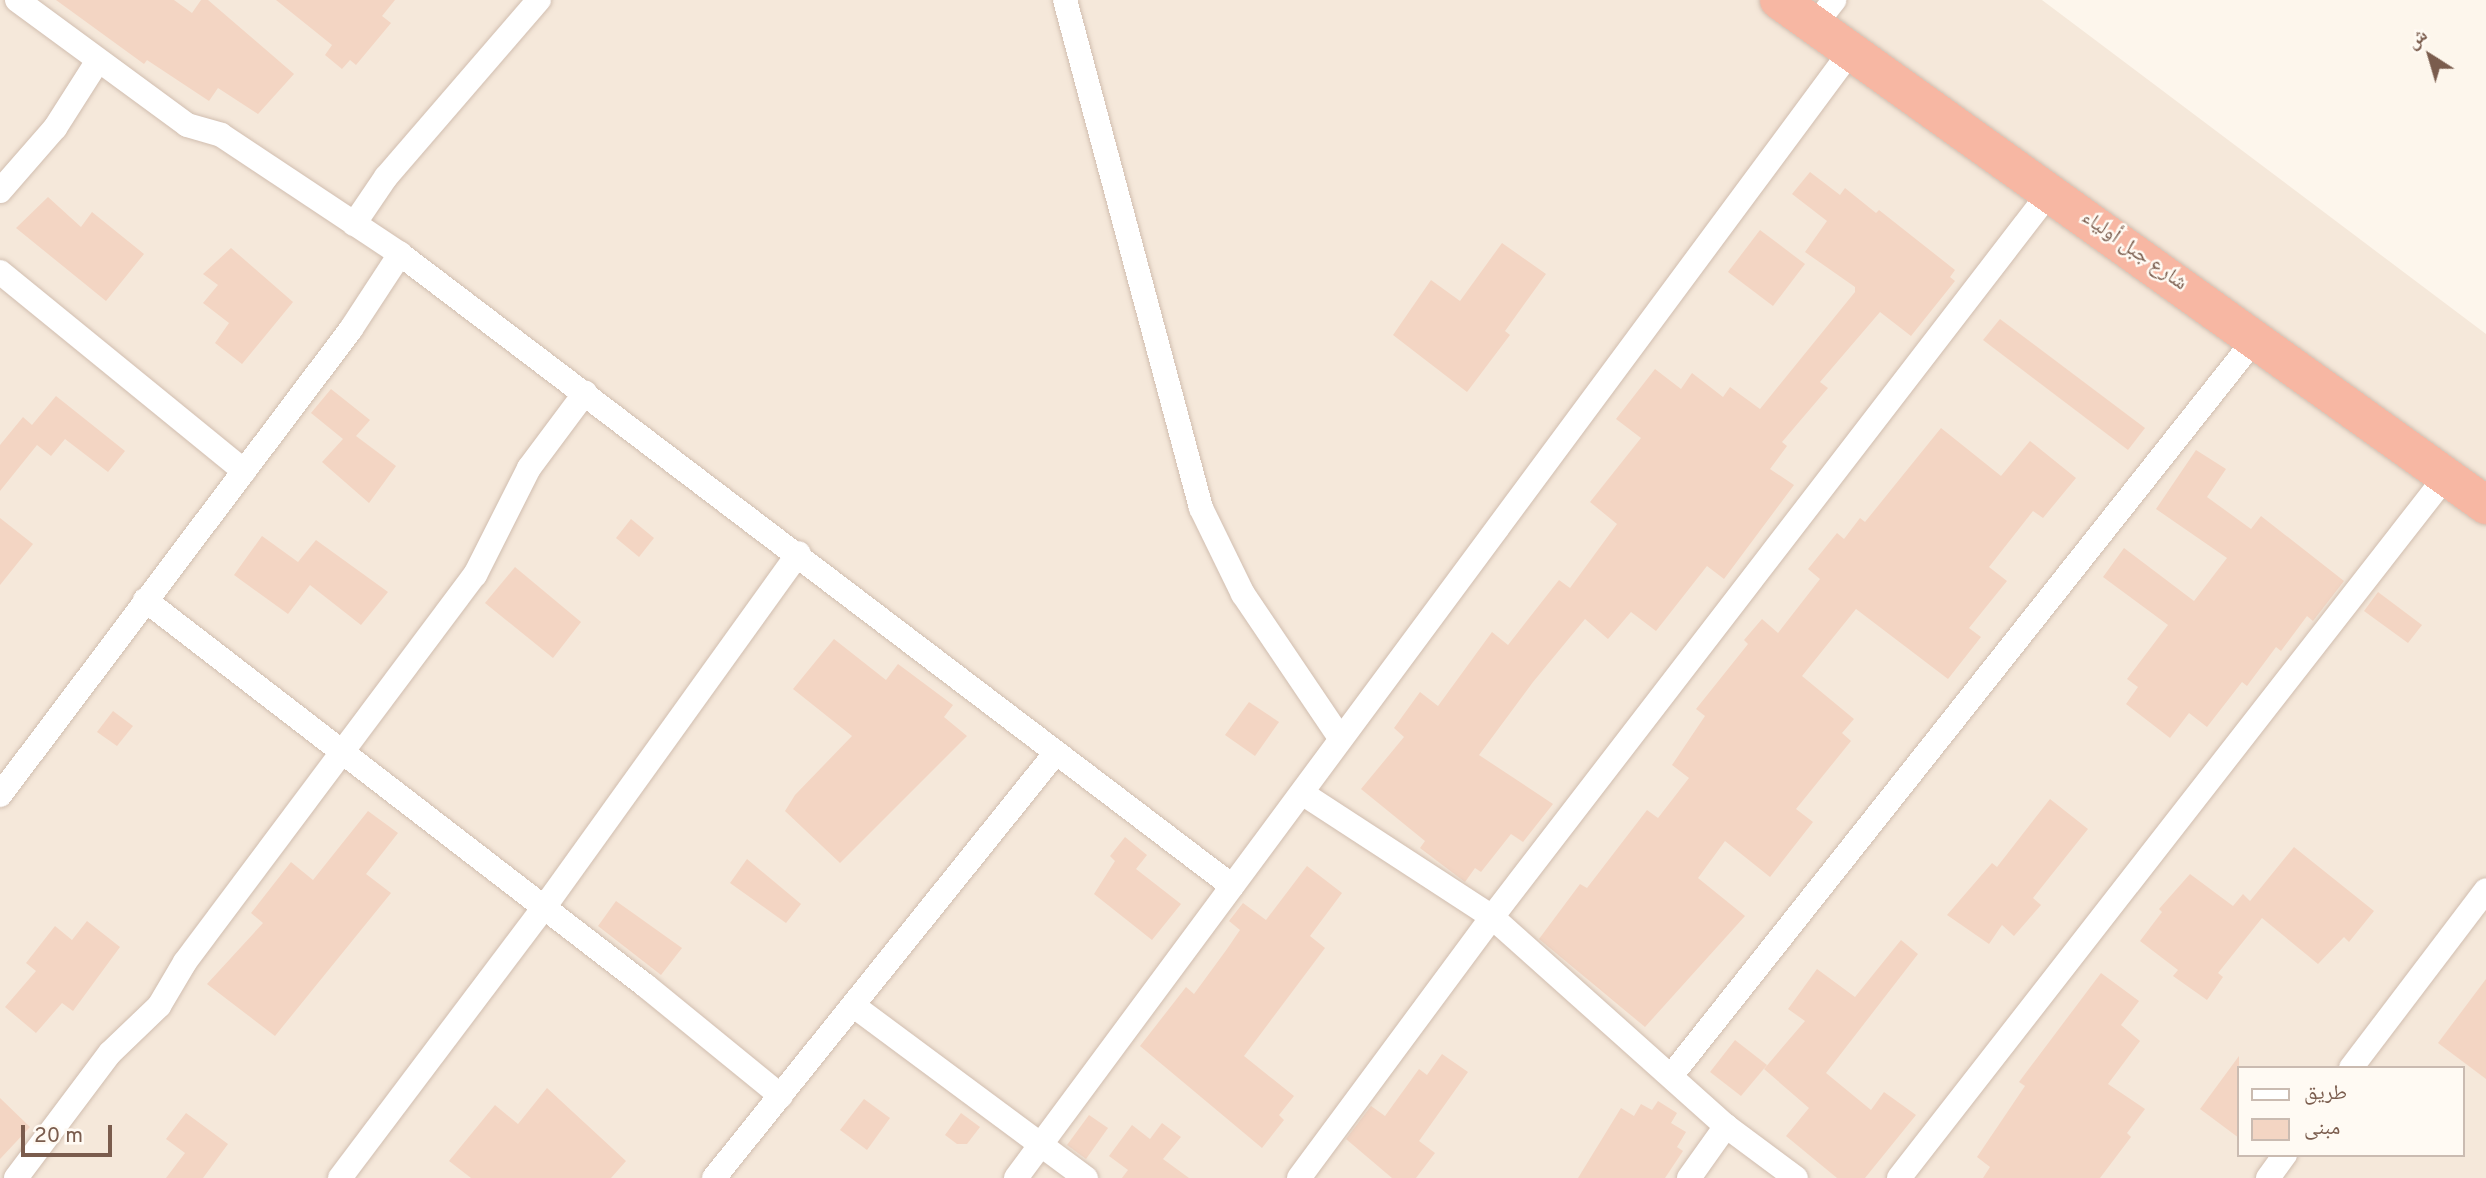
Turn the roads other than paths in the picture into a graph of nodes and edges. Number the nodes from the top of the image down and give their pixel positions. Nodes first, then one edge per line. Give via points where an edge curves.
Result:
1 (17, 0) edge
2 (539, 0) edge
3 (1065, 0) edge
4 (1779, 0) edge
5 (1824, 13) edge
6 (1850, 52) junction
7 (97, 62) junction
8 (0, 191) edge
9 (2050, 192) junction
10 (354, 224) junction
11 (400, 254) junction
12 (0, 272) edge
13 (2256, 338) junction
14 (585, 393) junction
15 (244, 471) junction
16 (2446, 476) junction
17 (2486, 505) edge
18 (799, 553) junction
19 (145, 600) junction
20 (1340, 738) junction
21 (340, 754) junction
22 (1054, 755) junction
23 (1303, 793) junction
24 (0, 795) edge
25 (1232, 886) junction
26 (2486, 890) edge
27 (543, 909) junction
28 (1492, 917) junction
29 (854, 1006) junction
30 (2353, 1066) edge
31 (1671, 1076) junction
32 (781, 1096) junction
33 (1726, 1126) junction
34 (1042, 1145) junction
35 (2284, 1157) edge
36 (16, 1178) edge
37 (340, 1178) edge
38 (714, 1178) edge
39 (1016, 1178) edge
40 (1086, 1178) edge
41 (1299, 1178) edge
42 (1689, 1178) edge
43 (1796, 1178) edge
44 (1899, 1178) edge
45 (2268, 1178) edge

1 - 7 street
2 - 10 street via 386,177
3 - 20 street via 1201,508 1243,594
4 - 5 highway, شارع جبل أولياء
5 - 6 highway, شارع جبل أولياء
6 - 9 highway, شارع جبل أولياء
6 - 20 street
7 - 8 street via 55,128
7 - 10 street via 187,125 221,135
9 - 13 highway, شارع جبل أولياء
9 - 28 street
10 - 11 street
11 - 14 street
11 - 15 street via 351,329
12 - 15 street
13 - 16 highway, شارع جبل أولياء
13 - 31 street
14 - 18 street
14 - 21 street via 529,468 475,575
15 - 19 street
16 - 17 highway, شارع جبل أولياء
16 - 44 street
18 - 22 street
18 - 27 street
19 - 21 street
19 - 24 street
20 - 23 street
21 - 27 street via 443,828
21 - 36 street via 185,962 159,1006 110,1053
22 - 25 street
22 - 29 street
23 - 25 street
23 - 28 street
25 - 34 street
26 - 30 street
27 - 32 street
27 - 37 street
28 - 31 street
28 - 41 street
29 - 32 street
29 - 34 street
31 - 33 street
32 - 38 street
33 - 42 street
33 - 43 street
34 - 39 street
34 - 40 street
35 - 45 street

